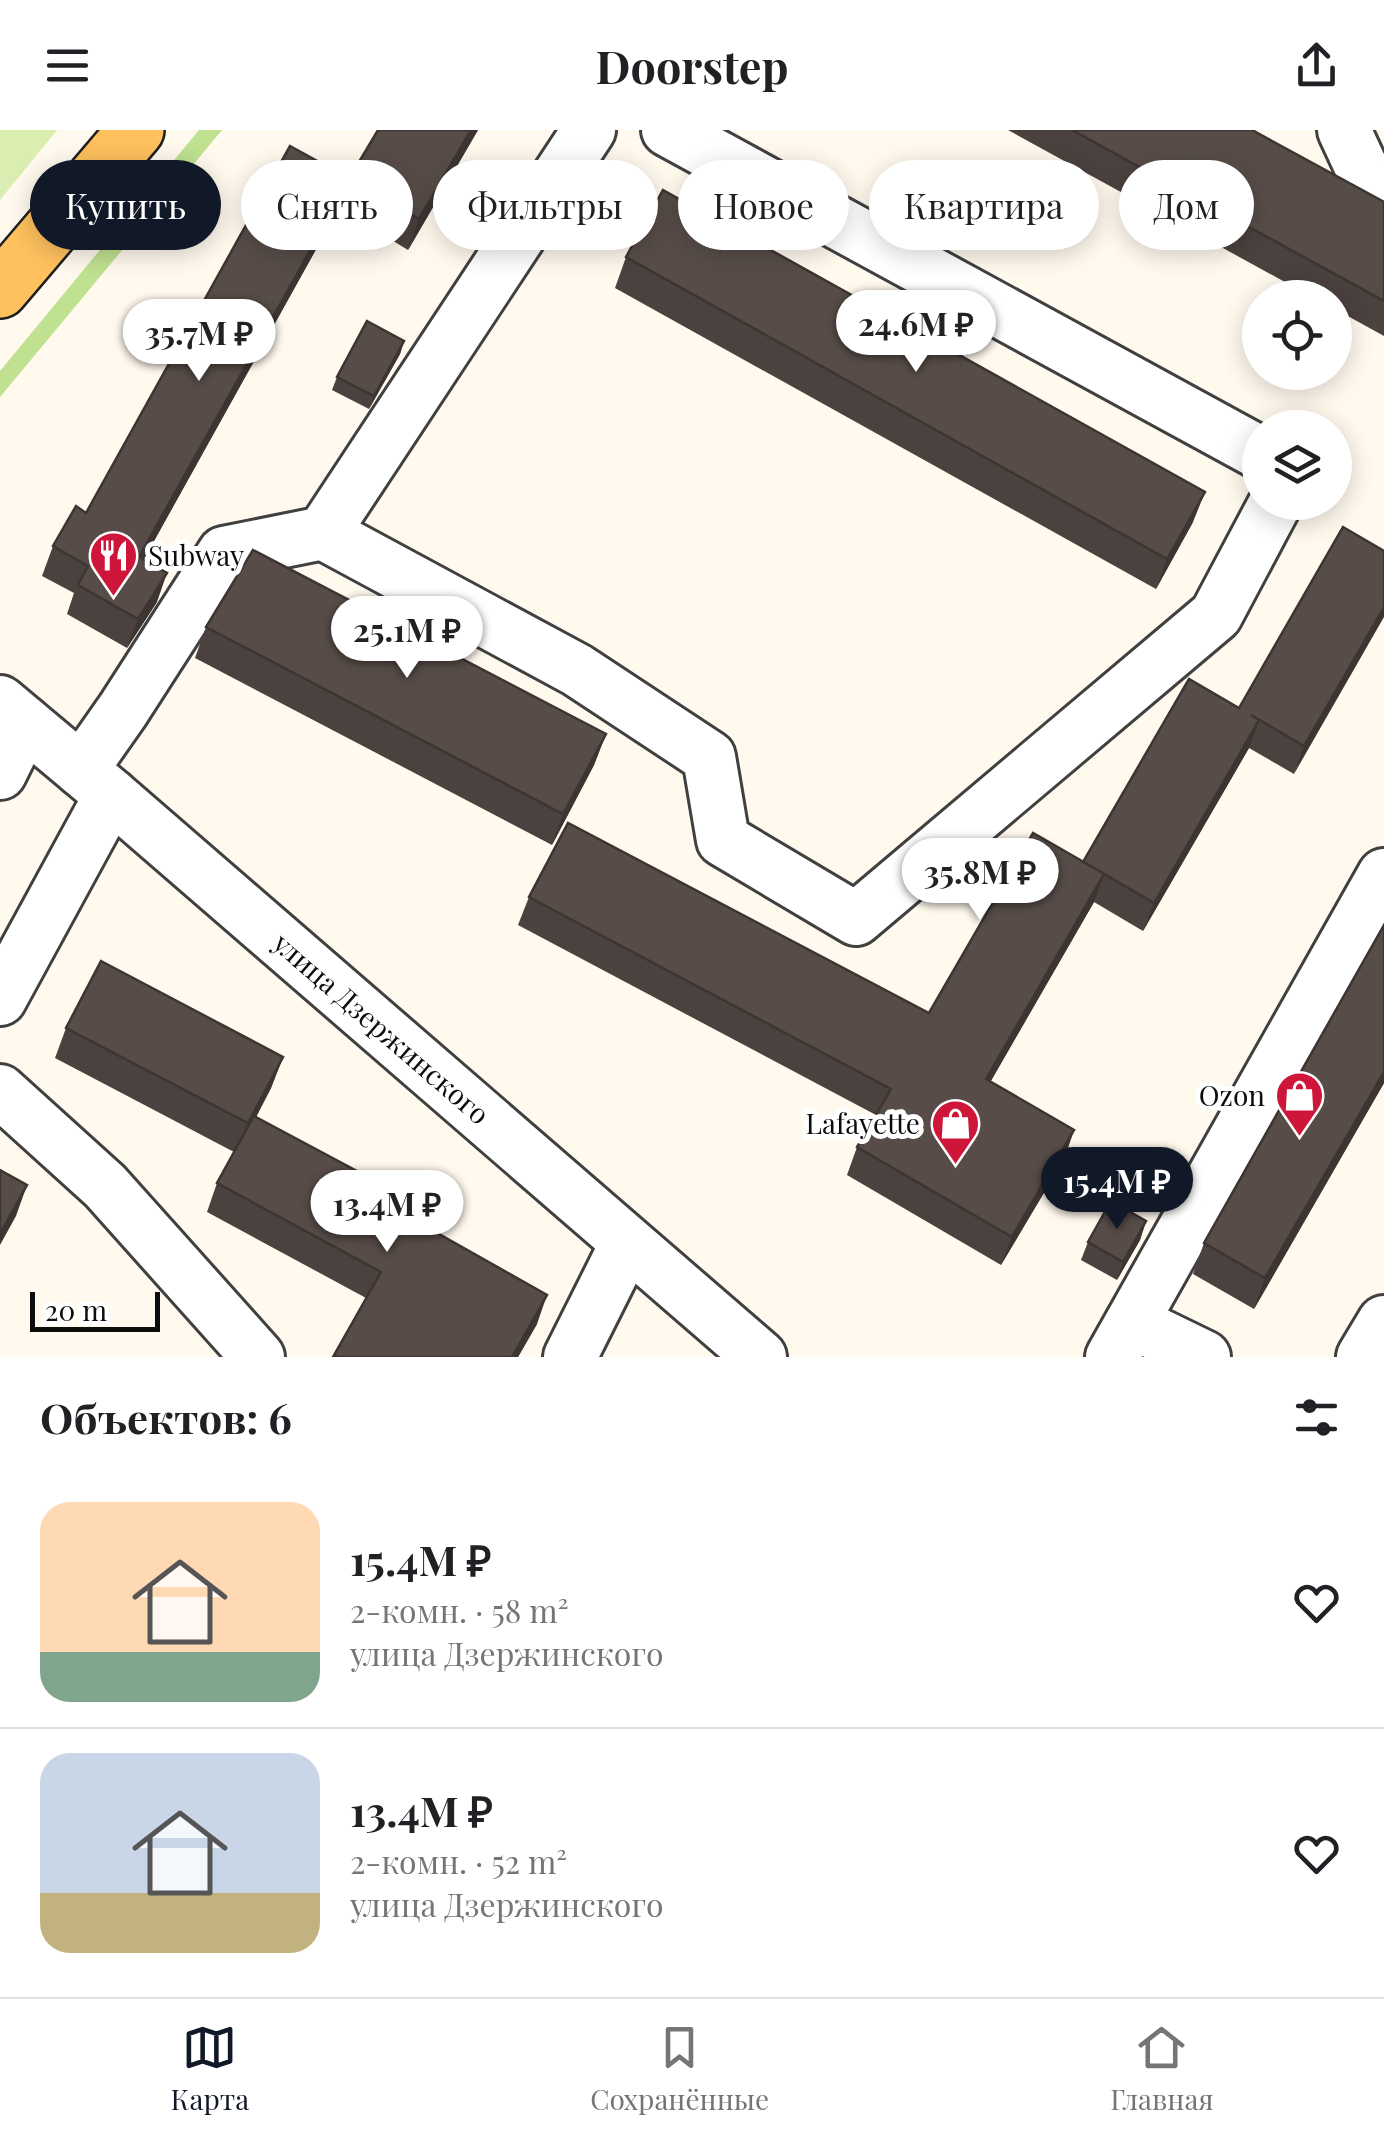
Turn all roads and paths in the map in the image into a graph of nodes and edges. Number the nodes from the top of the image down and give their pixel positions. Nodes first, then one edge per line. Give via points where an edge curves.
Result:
1 (136, 130) edge
2 (588, 130) edge
3 (668, 130) edge
4 (1344, 130) edge
5 (1384, 185) edge
6 (0, 290) edge
7 (1242, 442) edge
8 (1266, 520) edge
9 (323, 533) junction
10 (13, 713) edge
11 (0, 773) edge
12 (96, 782) junction
13 (1384, 875) edge
14 (0, 999) edge
15 (0, 1091) edge
16 (627, 1243) junction
17 (1384, 1322) edge
18 (1122, 1340) edge
19 (258, 1357) edge
20 (570, 1357) edge
21 (760, 1357) edge
22 (1204, 1357) edge
23 (1363, 1357) edge

1 - 6 main road
2 - 9 street
3 - 7 street
4 - 5 street via 1362,171
8 - 9 street via 1216,614 856,920 723,840 708,757 576,670
9 - 12 street via 224,553 123,710
10 - 11 street
10 - 12 street, улица Дзержинского
12 - 14 street
12 - 16 street, улица Дзержинского
13 - 18 street
15 - 19 street via 105,1186
16 - 20 street
16 - 21 street, улица Дзержинского
17 - 23 street
18 - 22 street

